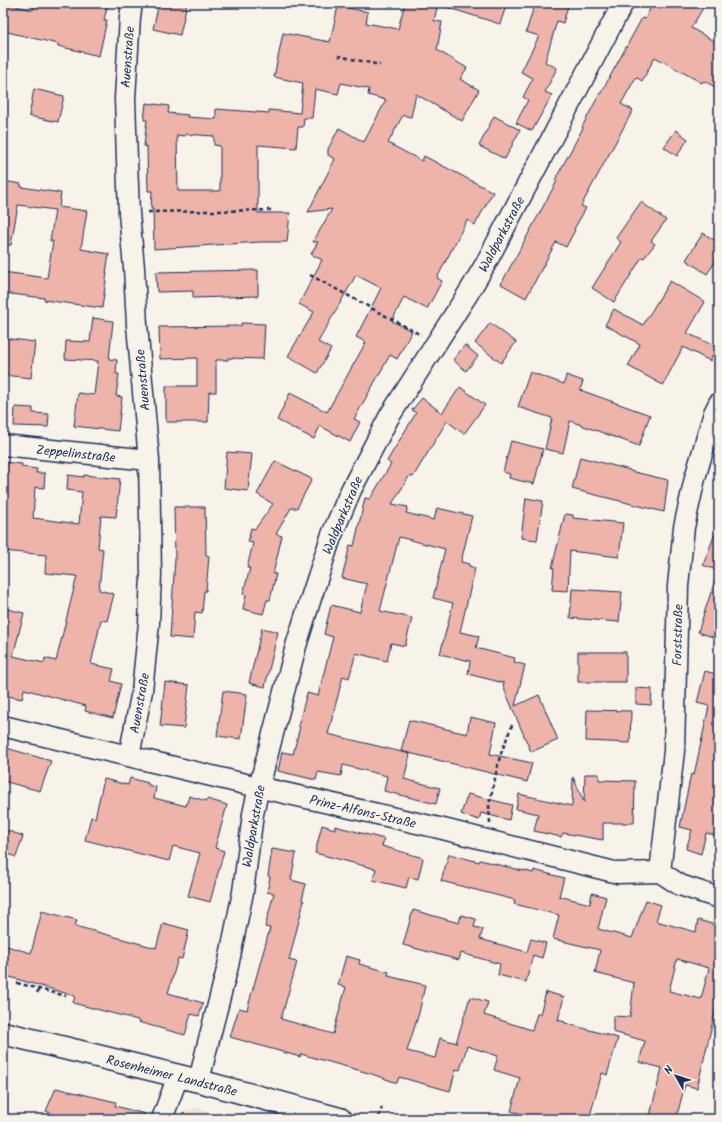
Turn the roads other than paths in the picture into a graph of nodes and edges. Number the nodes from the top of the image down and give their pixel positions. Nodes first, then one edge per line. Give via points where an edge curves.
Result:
1 (132, 3) edge
2 (623, 3) edge
3 (719, 403) edge
4 (3, 445) edge
5 (149, 460) junction
6 (3, 726) edge
7 (129, 756) junction
8 (259, 787) junction
9 (660, 872) junction
10 (719, 898) edge
11 (3, 1033) edge
12 (178, 1076) junction
13 (199, 1081) junction
14 (162, 1119) edge
15 (340, 1119) edge

1 - 5 street, Auenstraße via 125,98 129,213
2 - 8 street, Waldparkstraße via 486,262 389,417 351,490 331,537 296,646
3 - 9 street, Forststraße via 695,478 684,527 678,586 674,751
4 - 5 street, Zeppelinstraße
5 - 7 street, Auenstraße via 149,623 142,691
6 - 7 street, Prinz-Alfons-Straße
7 - 8 street, Prinz-Alfons-Straße
8 - 9 street, Prinz-Alfons-Straße via 432,826 618,873
8 - 13 street, Waldparkstraße via 243,892 228,966
9 - 10 street via 680,885
11 - 12 main road, Rosenheimer Landstraße
12 - 13 main road, Rosenheimer Landstraße
12 - 14 street
13 - 15 main road, Rosenheimer Landstraße

